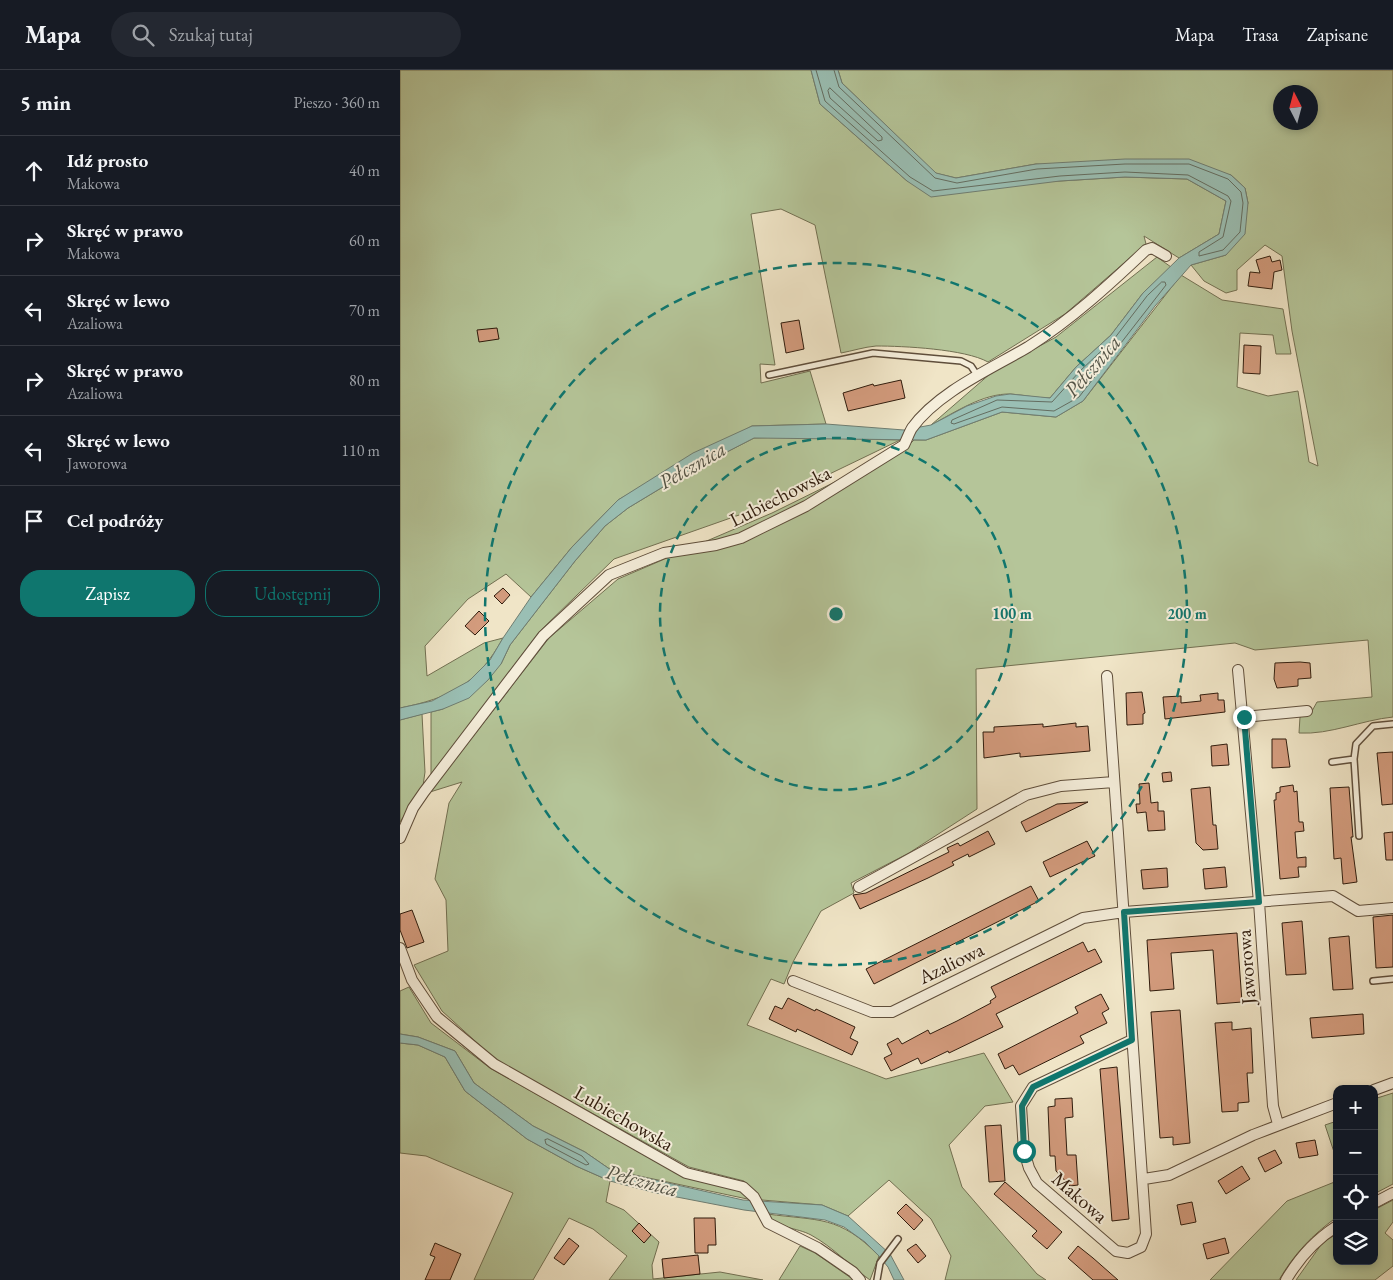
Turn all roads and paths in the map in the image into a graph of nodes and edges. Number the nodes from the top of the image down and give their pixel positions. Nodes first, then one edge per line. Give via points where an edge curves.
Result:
1 (1166, 256) dead end
2 (769, 375) dead end
3 (976, 375) junction
4 (1238, 670) dead end
5 (1107, 676) dead end
6 (1306, 711) dead end
7 (1244, 717) junction
8 (1393, 724) edge
9 (1354, 759) junction
10 (1332, 762) dead end
11 (1114, 782) junction
12 (1359, 836) dead end
13 (400, 838) edge
14 (859, 887) dead end
15 (1259, 902) junction
16 (1393, 908) edge
17 (1124, 912) junction
18 (400, 948) edge
19 (1393, 979) edge
20 (793, 980) dead end
21 (1373, 981) dead end
22 (1132, 1040) junction
23 (1393, 1083) edge
24 (1378, 1089) edge
25 (1333, 1104) edge
26 (1278, 1124) junction
27 (1144, 1180) junction
28 (1393, 1193) edge
29 (1378, 1201) edge
30 (1333, 1229) edge
31 (898, 1239) dead end
32 (860, 1280) edge
33 (877, 1280) edge
34 (1286, 1280) edge

1 - 3 street, Lubiechowska via 1152,248 1146,250 1068,318 1028,346
2 - 3 lane via 873,353 961,360 972,366
3 - 13 street, Lubiechowska via 927,412 904,445 773,524 716,545 664,553 609,575 543,636 424,792
4 - 7 street, Jaworowa
5 - 11 street
6 - 7 street
7 - 15 street, Jaworowa
8 - 9 lane via 1373,726 1356,744
9 - 10 lane
9 - 12 lane
11 - 14 street via 1061,786 1026,795
11 - 17 street
15 - 16 street, Azaliowa via 1332,896 1358,911
15 - 17 street, Azaliowa
15 - 26 street, Jaworowa via 1273,1106
17 - 20 street, Azaliowa via 1083,918 892,1012 872,1012
17 - 22 street
18 - 32 street, Lubiechowska via 412,980 437,1017 494,1064 686,1173 742,1187 754,1197 768,1223 818,1248
19 - 21 lane
22 - 27 street
22 - 27 street, Makowa via 1033,1087 1022,1106 1024,1151 1037,1183 1116,1251 1128,1253 1141,1247 1146,1234
23 - 24 street
25 - 26 street
26 - 27 street via 1169,1175
28 - 29 street
30 - 34 street via 1296,1263
31 - 33 lane via 880,1262

